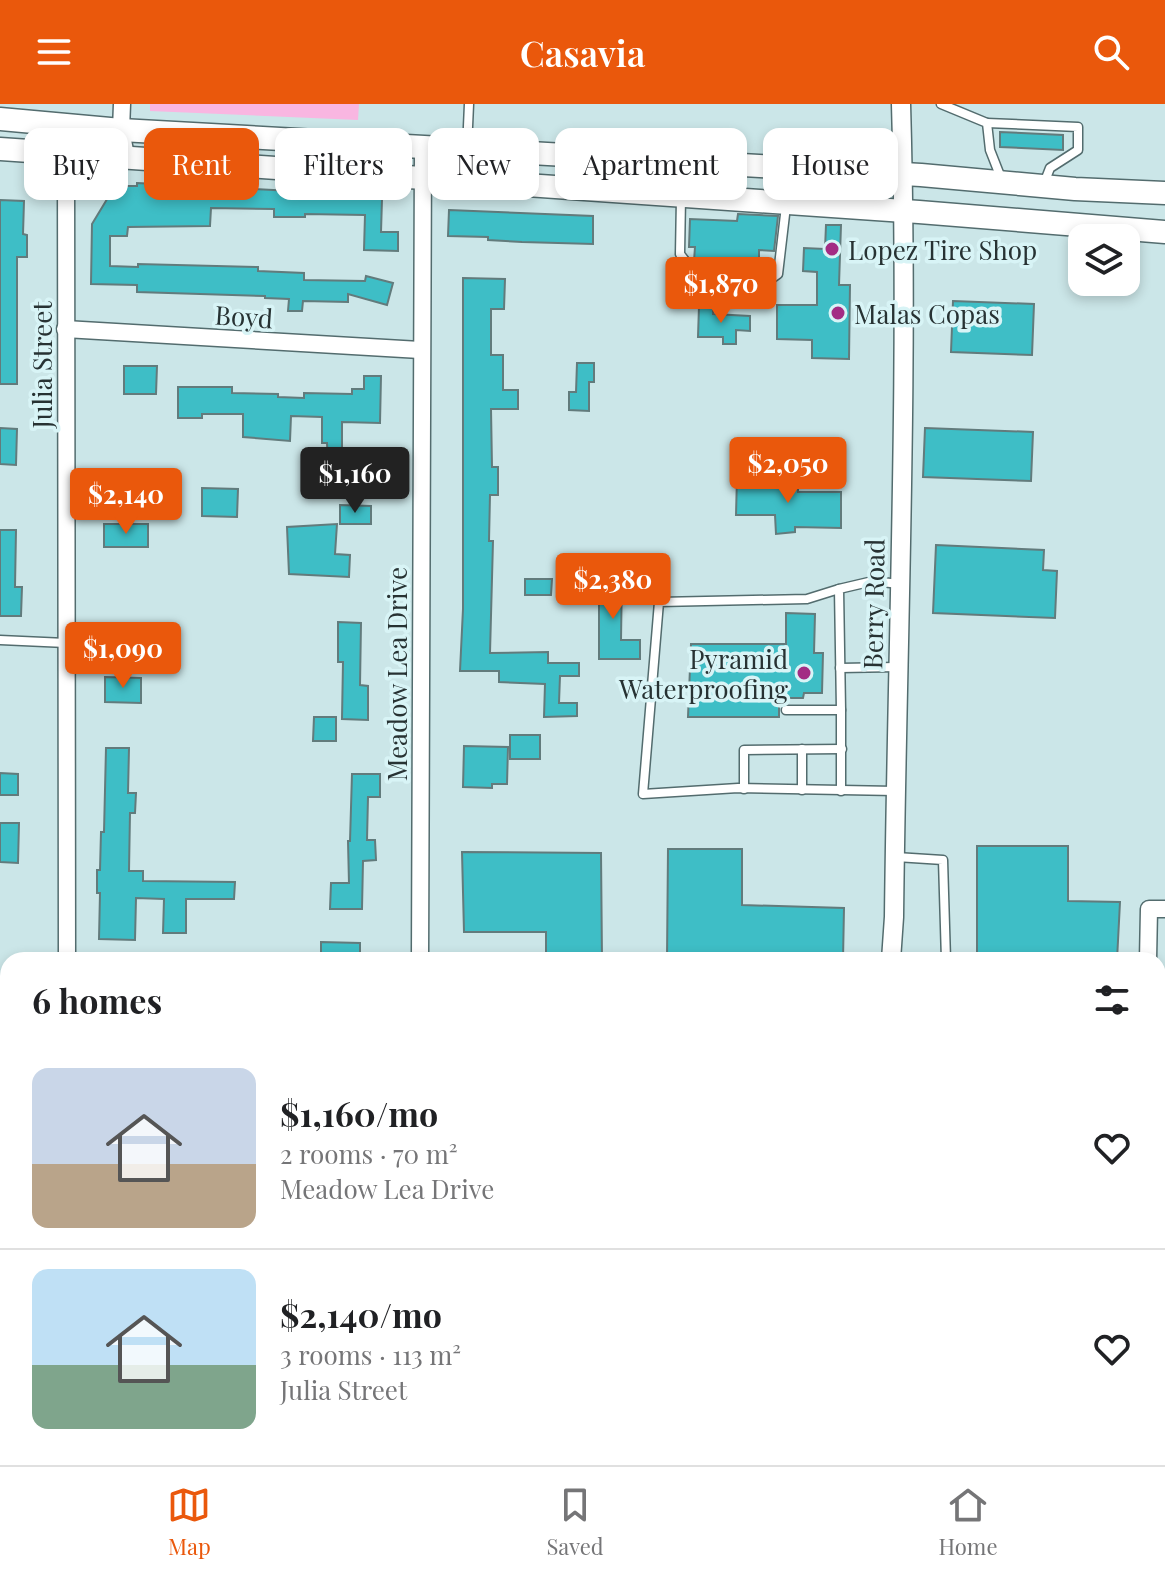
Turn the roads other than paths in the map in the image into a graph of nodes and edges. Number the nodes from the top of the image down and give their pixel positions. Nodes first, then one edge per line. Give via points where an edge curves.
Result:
1 (122, 104) edge
2 (469, 104) edge
3 (901, 104) edge
4 (941, 104) edge
5 (0, 119) edge
6 (987, 123) junction
7 (99, 128) edge
8 (121, 128) edge
9 (468, 128) edge
10 (128, 130) edge
11 (423, 147) junction
12 (428, 147) edge
13 (0, 149) edge
14 (24, 150) edge
15 (539, 154) edge
16 (128, 156) edge
17 (904, 174) junction
18 (422, 178) junction
19 (1003, 183) junction
20 (1043, 186) junction
21 (555, 188) edge
22 (1165, 193) edge
23 (66, 200) edge
24 (681, 200) edge
25 (726, 200) edge
26 (786, 204) junction
27 (903, 211) junction
28 (1165, 232) edge
29 (65, 329) junction
30 (420, 350) junction
31 (899, 584) junction
32 (839, 589) junction
33 (0, 640) edge
34 (66, 643) junction
35 (898, 667) junction
36 (840, 668) junction
37 (786, 710) dead end
38 (841, 710) junction
39 (802, 749) junction
40 (842, 749) junction
41 (744, 789) junction
42 (802, 790) junction
43 (841, 791) junction
44 (895, 791) junction
45 (895, 857) junction
46 (1165, 909) edge
47 (67, 952) edge
48 (420, 952) edge
49 (891, 952) edge
50 (946, 952) edge
51 (1148, 952) edge

1 - 8 street
2 - 9 lane
3 - 17 street, Berry Road
4 - 6 lane
5 - 7 main road
6 - 19 lane via 990,150
6 - 20 lane via 1078,127 1078,150 1050,168
10 - 11 main road
11 - 12 main road
11 - 18 street, Meadow Lea Drive
13 - 14 main road
15 - 17 main road
16 - 18 main road
17 - 19 main road
17 - 27 street, Berry Road
18 - 21 main road
18 - 30 street, Meadow Lea Drive
19 - 20 main road
20 - 22 main road
23 - 29 street, Julia Street
24 - 26 lane via 680,254 700,280 756,290 778,274
25 - 26 main road
26 - 27 main road
27 - 28 main road
27 - 31 street, Berry Road
29 - 30 street, Boyd
29 - 34 street, Julia Street
30 - 48 street, Meadow Lea Drive
31 - 32 lane via 873,581
31 - 35 street, Berry Road
32 - 36 lane
32 - 41 lane via 807,599 659,602 643,794
33 - 34 lane
34 - 47 street, Julia Street
35 - 36 lane
35 - 44 street, Berry Road
36 - 38 lane
37 - 38 lane
38 - 40 lane
39 - 40 lane
39 - 41 lane via 744,750
39 - 42 lane
40 - 43 lane
41 - 42 lane
42 - 43 lane
43 - 44 lane
44 - 45 street, Berry Road
45 - 49 street, Berry Road
45 - 50 lane via 943,860
46 - 51 street via 1149,909

